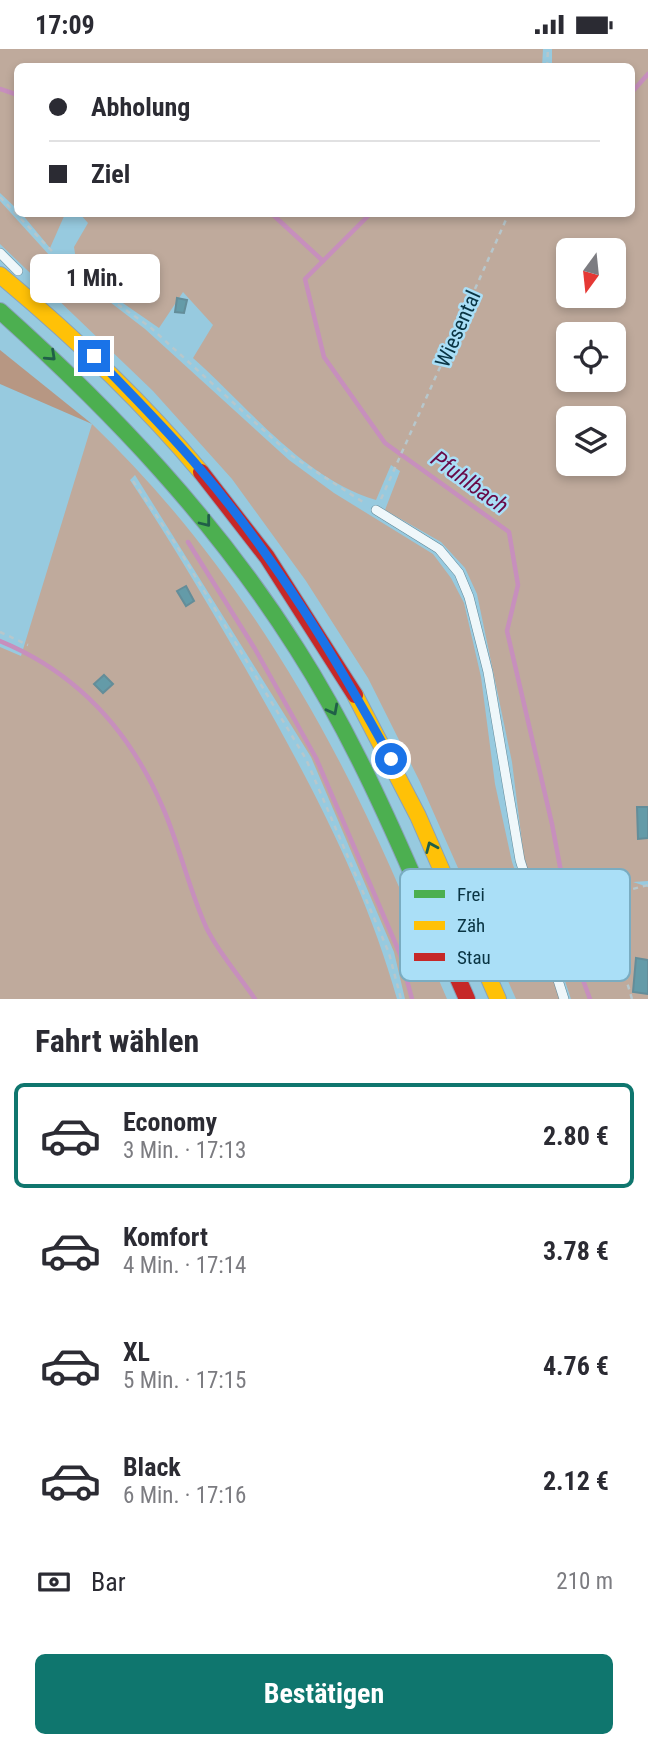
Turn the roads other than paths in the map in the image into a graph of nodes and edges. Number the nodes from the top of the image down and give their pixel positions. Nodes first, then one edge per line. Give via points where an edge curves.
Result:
1 (0, 254) edge
2 (0, 275) edge
3 (33, 300) junction
4 (0, 311) edge
5 (376, 510) road end
6 (409, 869) edge
7 (440, 869) edge
8 (523, 869) edge
9 (459, 981) edge
10 (490, 981) edge
11 (558, 981) edge
12 (467, 999) edge
13 (498, 999) edge
14 (564, 999) edge

1 - 3 lane via 24,277
2 - 3 highway
7 -> 3 highway via 391,759 304,611 249,531 202,471 103,365
4 -> 6 highway via 138,441 229,550 330,705
5 - 8 lane via 439,549 459,573 469,597 488,672
9 -> 12 highway
13 -> 10 highway
11 - 14 lane

